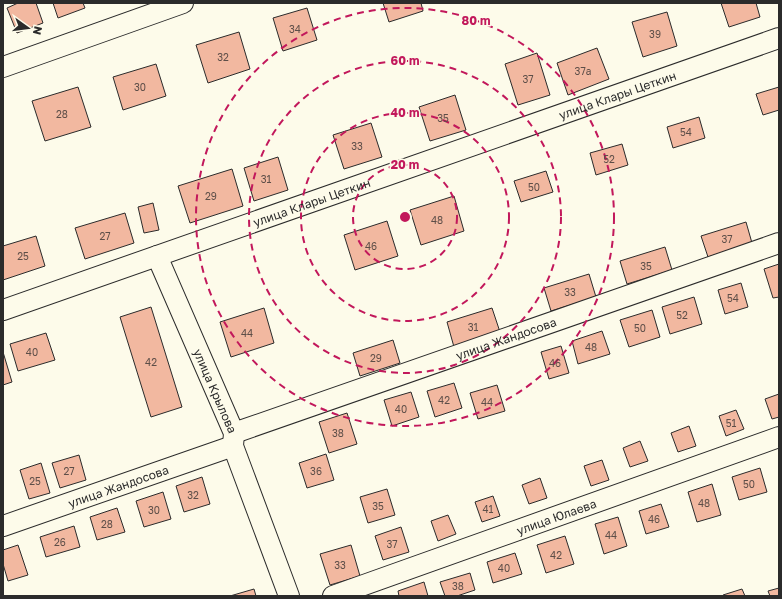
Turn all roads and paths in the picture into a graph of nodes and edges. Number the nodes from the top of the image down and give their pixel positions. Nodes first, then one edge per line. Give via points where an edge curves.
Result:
1 (183, 3) edge
2 (779, 38) edge
3 (3, 67) edge
4 (779, 243) edge
5 (157, 256) junction
6 (3, 310) edge
7 (779, 437) edge
8 (233, 439) junction
9 (3, 526) edge
10 (289, 596) edge
11 (333, 596) edge

1 - 3 street
2 - 5 street, улица Клары Цеткин
4 - 8 street, улица Жандосова
5 - 6 street, улица Клары Цеткин
5 - 8 street, улица Крылова
7 - 11 street, улица Юлаева
8 - 9 street, улица Жандосова
8 - 10 street, улица Крылова

